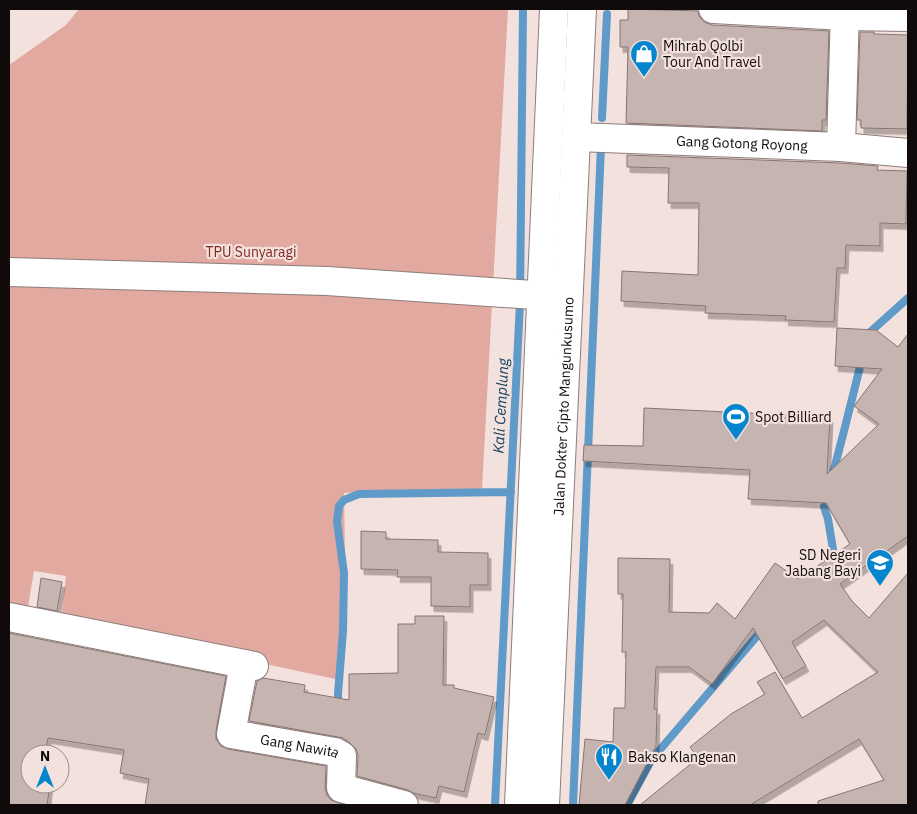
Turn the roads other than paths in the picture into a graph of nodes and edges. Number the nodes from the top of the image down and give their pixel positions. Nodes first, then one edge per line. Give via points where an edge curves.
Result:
1 (554, 9) edge
2 (582, 9) edge
3 (712, 9) edge
4 (845, 12) edge
5 (908, 17) edge
6 (576, 137) junction
7 (841, 147) junction
8 (908, 152) edge
9 (9, 272) edge
10 (526, 295) junction
11 (568, 298) junction
12 (9, 617) edge
13 (404, 805) edge
14 (519, 805) edge
15 (545, 805) edge

1 - 10 main road, Jalan Dokter Cipto Mangunkusumo
2 - 6 main road, Jalan Dokter Cipto Mangunkusumo
3 - 4 main road
4 - 5 main road
4 - 7 main road
6 - 7 main road, Gang Gotong Royong
6 - 11 main road, Jalan Dokter Cipto Mangunkusumo
7 - 8 main road, Gang Gotong Royong
9 - 10 main road via 327,281
10 - 11 main road
10 - 14 main road, Jalan Dokter Cipto Mangunkusumo
11 - 15 main road, Jalan Dokter Cipto Mangunkusumo
12 - 13 main road, Gang Nawita via 249,665 231,734 335,752 342,756 340,788

